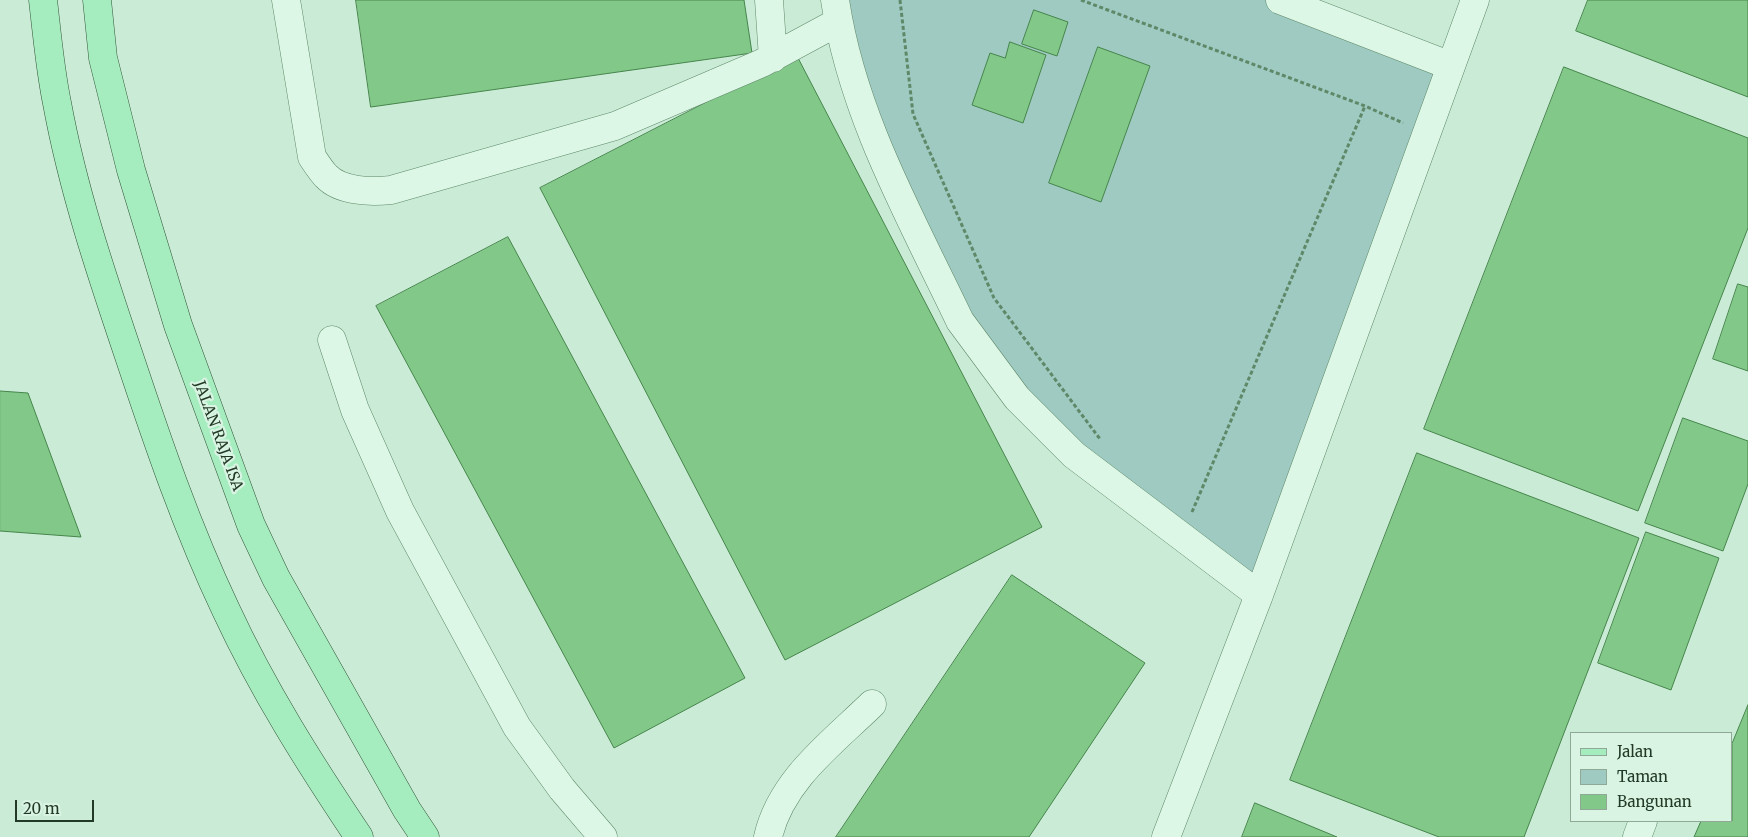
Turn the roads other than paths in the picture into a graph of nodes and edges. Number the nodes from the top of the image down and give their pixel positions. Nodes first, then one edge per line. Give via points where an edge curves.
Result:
1 (43, 0) edge
2 (97, 0) edge
3 (286, 0) edge
4 (769, 0) edge
5 (1280, 0) edge
6 (1474, 0) edge
7 (836, 11) edge
8 (774, 58) junction
9 (1450, 66) junction
10 (332, 340) dead end
11 (1259, 595) junction
12 (872, 704) dead end
13 (1643, 822) edge
14 (359, 837) edge
15 (425, 837) edge
16 (603, 837) edge
17 (768, 837) edge
18 (1166, 837) edge
19 (1637, 837) edge

1 - 14 main road via 57,104 75,182 97,261 165,464 226,611 265,685
2 - 15 main road, JALAN RAJA ISA via 104,58 131,170 181,334 251,525 281,586
3 - 8 lane via 312,157 327,178 368,192 391,190 615,126
4 - 8 lane
5 - 9 lane
6 - 9 lane
7 - 8 lane
7 - 11 lane via 852,78 883,160 960,322 972,340 1017,398 1074,455
9 - 11 lane
10 - 16 lane via 355,410 400,511 517,727 562,789
11 - 18 lane
12 - 17 lane via 796,779 772,818
13 - 19 lane

